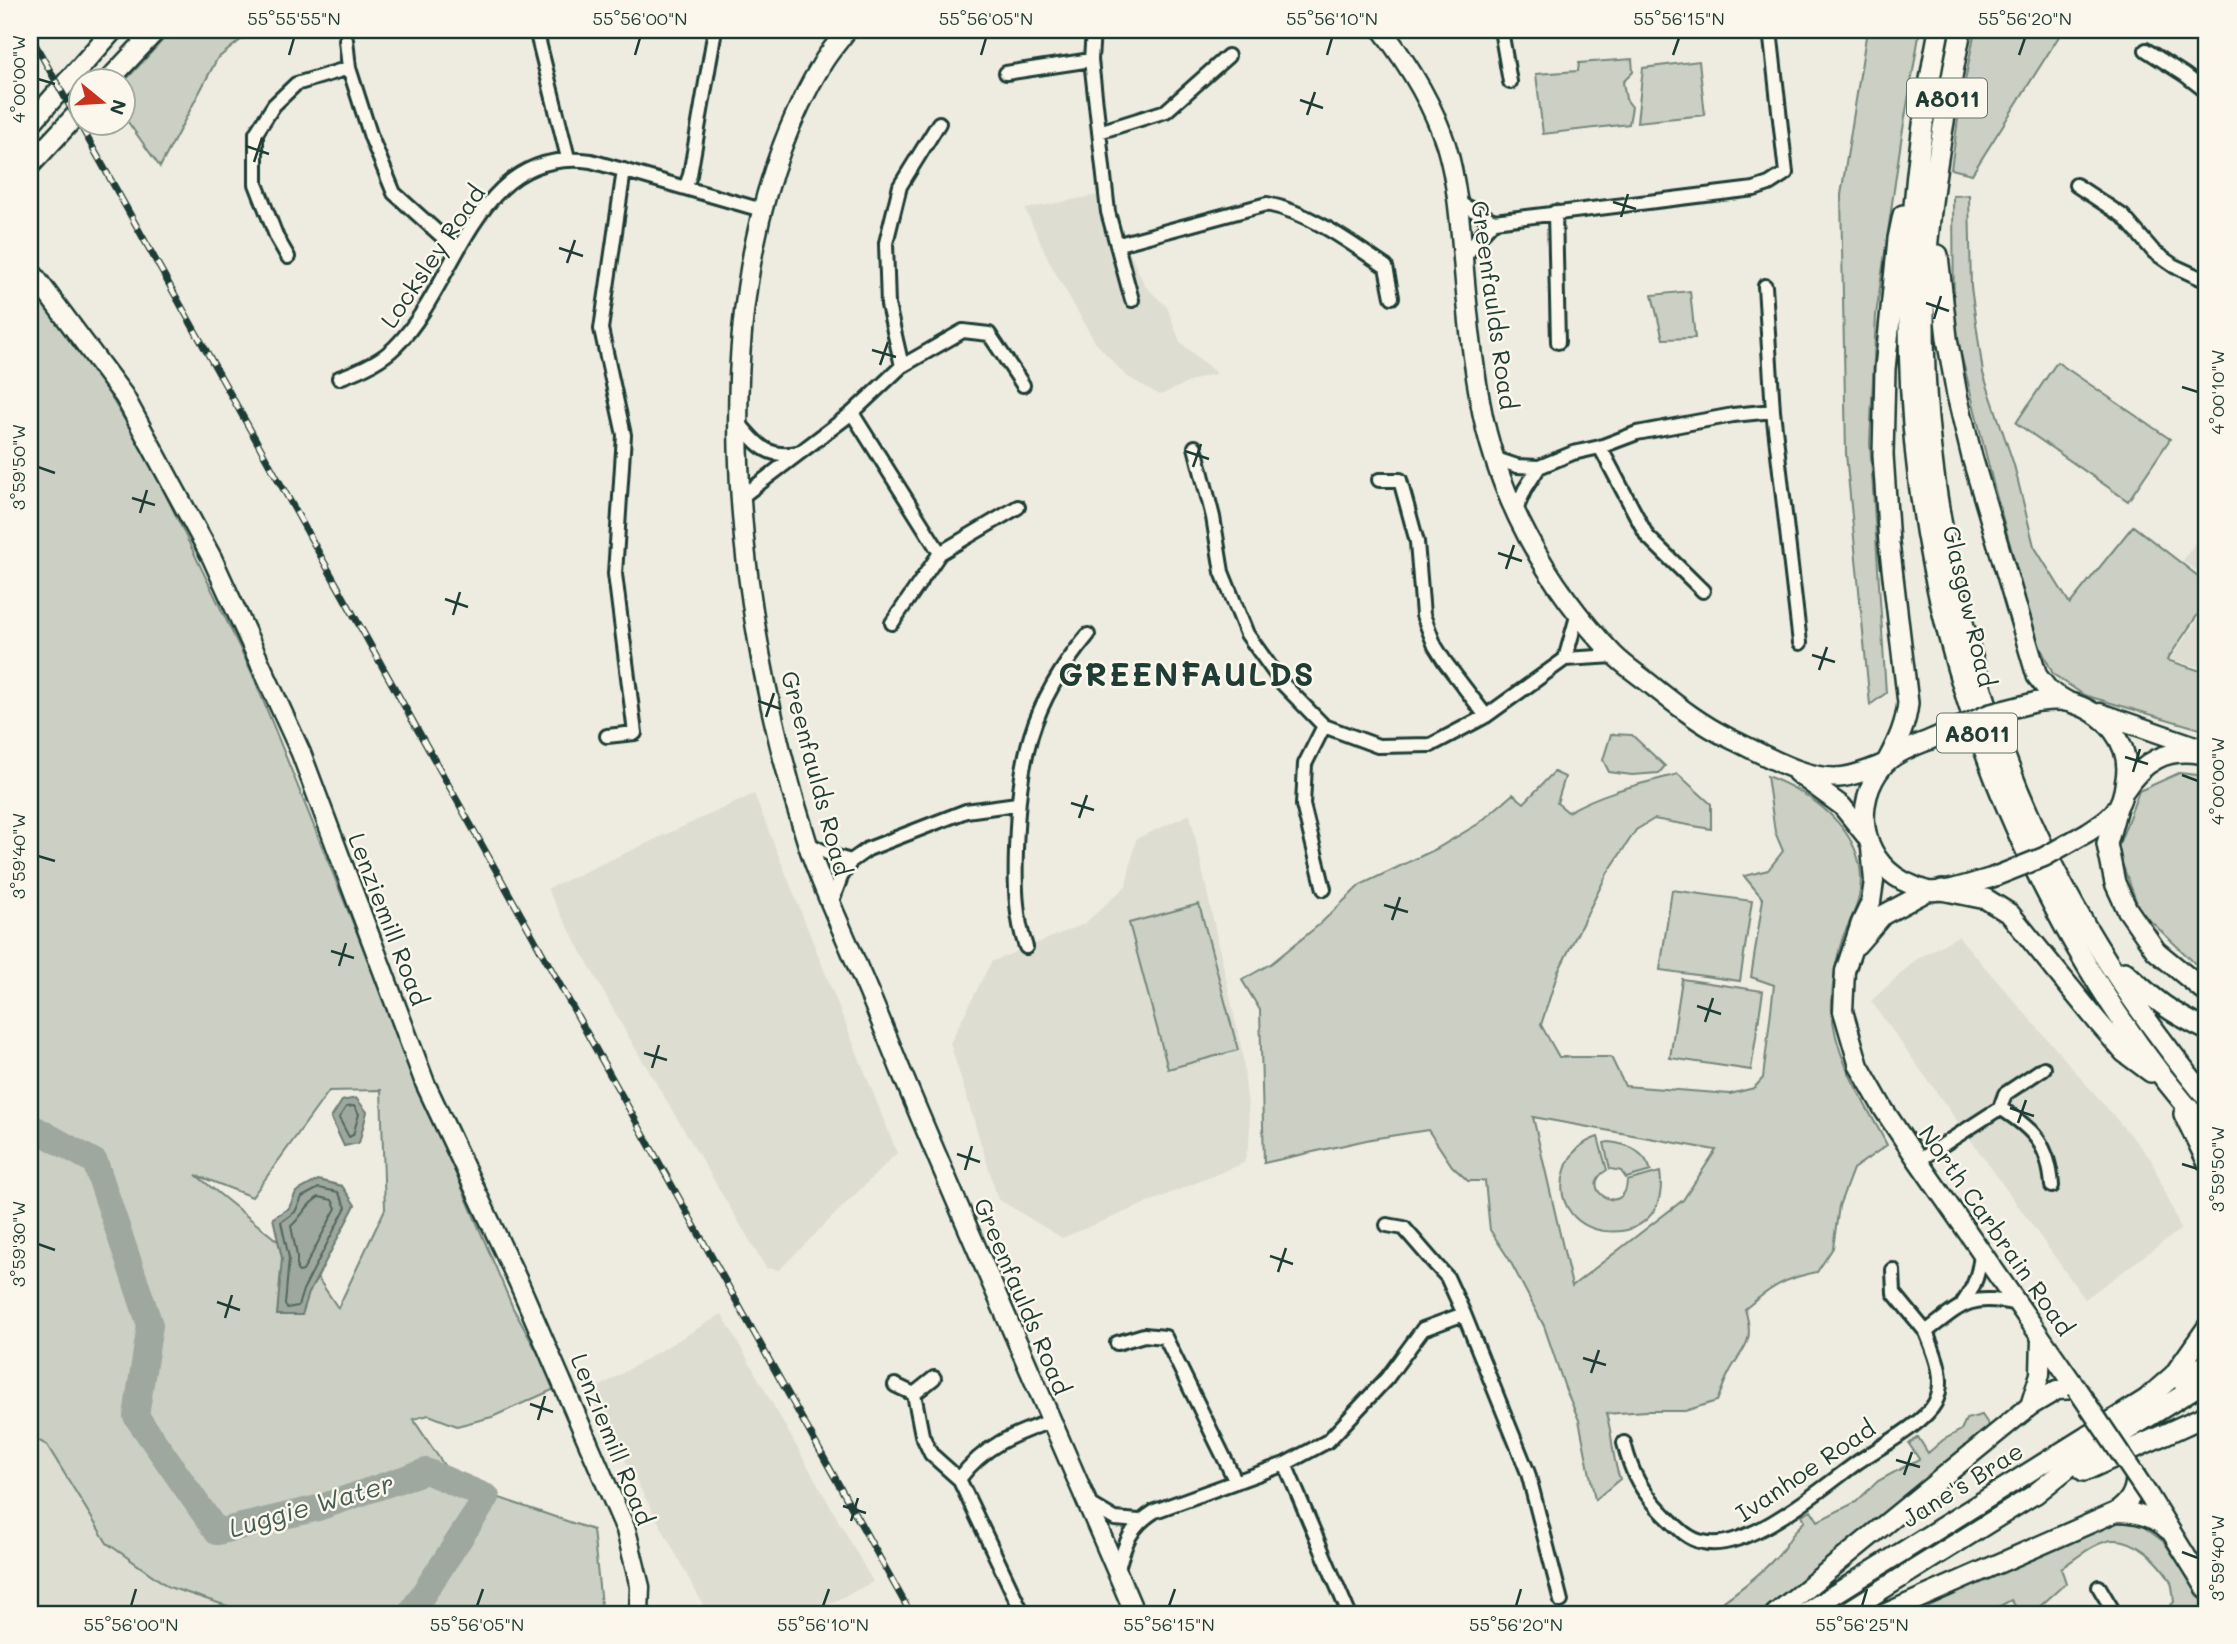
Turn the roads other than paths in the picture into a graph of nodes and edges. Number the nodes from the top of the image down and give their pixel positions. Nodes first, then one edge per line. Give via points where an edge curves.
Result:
1 (113, 30) edge
2 (156, 30) edge
3 (536, 30) edge
4 (715, 30) edge
5 (847, 30) edge
6 (1093, 30) edge
7 (1382, 30) edge
8 (1501, 30) edge
9 (1770, 30) edge
10 (1939, 30) edge
11 (1961, 30) edge
12 (346, 40) dead end
13 (2146, 50) dead end
14 (1228, 56) dead end
15 (1091, 60) junction
16 (123, 66) edge
17 (1932, 66) junction
18 (349, 68) junction
19 (1006, 73) dead end
20 (1510, 82) dead end
21 (2207, 92) edge
22 (939, 123) dead end
23 (30, 124) edge
24 (66, 126) edge
25 (1099, 132) junction
26 (568, 158) junction
27 (30, 165) edge
28 (1936, 167) junction
29 (624, 170) junction
30 (2076, 185) dead end
31 (685, 186) junction
32 (1457, 202) junction
33 (762, 209) junction
34 (1555, 212) junction
35 (1494, 221) junction
36 (1119, 244) junction
37 (456, 249) junction
38 (288, 257) dead end
39 (1464, 259) junction
40 (30, 270) edge
41 (2207, 281) edge
42 (1765, 286) dead end
43 (1392, 297) dead end
44 (1132, 300) dead end
45 (1558, 342) dead end
46 (902, 366) junction
47 (339, 378) dead end
48 (1023, 385) dead end
49 (1773, 411) junction
50 (852, 413) junction
51 (739, 424) junction
52 (1195, 447) dead end
53 (1600, 447) junction
54 (801, 452) junction
55 (1496, 459) junction
56 (1539, 467) junction
57 (1380, 480) dead end
58 (740, 498) junction
59 (1018, 507) dead end
60 (1515, 512) junction
61 (940, 553) junction
62 (1703, 591) dead end
63 (1578, 613) junction
64 (892, 623) dead end
65 (1088, 635) dead end
66 (1800, 643) dead end
67 (1615, 656) junction
68 (1565, 659) junction
69 (2066, 701) junction
70 (2093, 711) junction
71 (1486, 716) junction
72 (1324, 726) junction
73 (607, 736) dead end
74 (2207, 750) edge
75 (2207, 756) edge
76 (1886, 762) junction
77 (1788, 766) junction
78 (2119, 802) junction
79 (1017, 804) junction
80 (1869, 842) junction
81 (807, 843) junction
82 (851, 861) junction
83 (1324, 889) dead end
84 (1935, 890) junction
85 (830, 906) junction
86 (2096, 945) junction
87 (1026, 947) dead end
88 (1851, 951) junction
89 (2207, 993) edge
90 (2207, 1030) edge
91 (2044, 1068) dead end
92 (2170, 1088) junction
93 (2207, 1098) edge
94 (2000, 1108) junction
95 (2207, 1129) edge
96 (1918, 1161) junction
97 (2207, 1161) edge
98 (2052, 1186) dead end
99 (1387, 1224) dead end
100 (1981, 1250) junction
101 (1893, 1270) dead end
102 (1963, 1303) junction
103 (2019, 1304) junction
104 (1464, 1314) junction
105 (2207, 1328) edge
106 (1926, 1332) junction
107 (2041, 1338) junction
108 (1116, 1343) dead end
109 (2207, 1364) edge
110 (934, 1378) dead end
111 (2207, 1380) edge
112 (895, 1385) dead end
113 (2077, 1389) junction
114 (914, 1394) junction
115 (2149, 1397) junction
116 (2029, 1406) junction
117 (2207, 1415) edge
118 (1051, 1421) junction
119 (1623, 1443) dead end
120 (1285, 1464) junction
121 (2135, 1474) junction
122 (959, 1479) junction
123 (1236, 1482) junction
124 (2035, 1494) junction
125 (1088, 1503) junction
126 (2116, 1512) junction
127 (2163, 1519) junction
128 (1139, 1521) junction
129 (2173, 1535) junction
130 (1117, 1572) junction
131 (2207, 1574) edge
132 (2099, 1587) dead end
133 (2207, 1590) edge
134 (1561, 1601) dead end
135 (639, 1614) edge
136 (1023, 1614) edge
137 (1135, 1614) edge
138 (1349, 1614) edge
139 (1775, 1614) edge
140 (1803, 1614) edge
141 (1843, 1614) edge
142 (1884, 1614) edge
143 (2116, 1614) edge

1 - 23 main road
2 - 16 main road
3 - 26 street
4 - 31 street
5 - 33 street, Greenfaulds Road via 822,62 788,130
6 - 15 street
7 - 32 street, Greenfaulds Road via 1427,98 1446,145
8 - 20 street
9 - 34 street via 1786,173 1782,177 1754,189
10 - 17 main road, Glasgow Road / A8011
11 - 28 main road, Glasgow Road / A8011
12 - 18 street
13 - 21 street
14 - 25 street via 1166,111
15 - 19 street
15 - 25 street
17 - 76 main road via 1898,239 1885,369 1884,478 1908,703 1900,737
17 - 92 main road, Glasgow Road / A8011 via 1909,272 1909,366 1921,504 1945,625 1985,757 2059,920
18 - 37 street via 394,193
18 - 38 street via 296,84 274,105 256,134 256,184
22 - 46 street via 900,186 886,243 888,305
24 - 27 main road
25 - 36 street via 1108,212
26 - 29 street, Locksley Road
26 - 37 street, Locksley Road via 544,162 518,174 489,202
28 - 69 main road via 1938,272 1972,457 2037,676 2049,691
28 - 86 main road, Glasgow Road / A8011 via 1924,325 1932,444 1947,550 1978,674 2011,772
29 - 31 street, Locksley Road
29 - 73 street via 601,329 624,435 615,574 635,733
30 - 41 street via 2123,216 2154,252
31 - 33 street, Locksley Road
32 - 35 street
32 - 39 street, Greenfaulds Road
33 - 51 street, Greenfaulds Road via 746,289
34 - 35 street
34 - 45 street
35 - 39 street
36 - 43 street via 1267,204 1284,207 1336,233 1385,267
36 - 44 street
37 - 47 street, Locksley Road via 421,316 394,349 363,370
39 - 55 street, Greenfaulds Road via 1480,403
40 - 135 street, Lenziemill Road via 124,396 212,558 301,753 425,1083 523,1292 626,1530 640,1587
42 - 49 street
46 - 48 street via 963,331 989,334
46 - 50 street
49 - 53 street via 1637,433
49 - 66 street
50 - 54 street
50 - 61 street
51 - 54 street via 763,449 790,455
51 - 58 street, Greenfaulds Road
52 - 72 street via 1222,572 1247,634 1282,683
53 - 56 street
53 - 62 street via 1647,536
54 - 58 street
55 - 56 street
55 - 60 street, Greenfaulds Road
56 - 60 street
57 - 71 street via 1400,480 1417,542 1423,615 1435,646
58 - 81 street, Greenfaulds Road via 770,702
59 - 61 street
60 - 63 street, Greenfaulds Road via 1547,573
61 - 64 street
63 - 67 street, Greenfaulds Road
63 - 68 street
65 - 79 street via 1069,658 1034,720
67 - 68 street
67 - 77 street, Greenfaulds Road via 1714,731
68 - 71 street
69 - 70 street
69 - 76 street, bridge via 2036,702 1989,714
70 - 74 street
70 - 78 street via 2123,746 2127,762
71 - 72 street via 1431,745 1378,746
72 - 83 street via 1305,764 1303,805
75 - 78 street via 2175,753 2159,757 2145,765
76 - 77 street, Greenfaulds Road via 1842,777
76 - 80 street via 1873,780 1864,808
77 - 80 street, Greenfaulds Road via 1842,806
78 - 84 street, bridge via 2088,832 2044,857 1991,878
78 - 89 main road via 2107,844 2115,883 2156,951
79 - 82 street via 966,811 868,849
79 - 87 street via 1015,886
80 - 84 street via 1880,864 1898,878
80 - 88 street, North Carbrain Road via 1874,881 1871,902
81 - 82 street
81 - 85 street, Greenfaulds Road
82 - 85 street
84 - 88 street via 1883,915
84 - 92 main road via 1986,899 2010,914 2124,1052
85 - 118 street, Greenfaulds Road
86 - 90 main road via 2150,997
86 - 93 main road, Glasgow Road / A8011
88 - 96 street, North Carbrain Road via 1843,1012 1859,1066
91 - 94 street via 2005,1094
92 - 95 main road, Glasgow Road / A8011
92 - 97 main road
94 - 96 street
94 - 98 street via 2026,1124 2050,1161
96 - 100 street, North Carbrain Road
99 - 104 street via 1404,1227 1447,1277
100 - 102 street via 1976,1281
100 - 103 street, North Carbrain Road
101 - 106 street, Ivanhoe Road via 1894,1293
102 - 103 street via 1987,1299
102 - 106 street
103 - 107 street, North Carbrain Road
104 - 120 street via 1423,1329 1387,1378 1328,1441
104 - 134 street via 1528,1473
105 - 115 main road via 2174,1374
106 - 119 street, Ivanhoe Road via 1940,1378 1935,1402 1926,1416 1794,1508 1732,1542 1704,1543 1670,1520 1636,1481
107 - 113 street, North Carbrain Road
107 - 116 street via 2040,1374
108 - 123 street via 1144,1335 1165,1337
109 - 115 main road
110 - 114 street
111 - 124 main road via 2070,1466
112 - 114 street
113 - 116 street via 2057,1390
113 - 121 street, North Carbrain Road, bridge
114 - 122 street via 931,1454
115 - 140 street, Jane's Brae
116 - 139 street
117 - 124 main road
118 - 122 street via 1007,1436 974,1459
118 - 125 street, Greenfaulds Road
120 - 123 street
120 - 138 street
121 - 126 street via 2130,1499
121 - 127 street, North Carbrain Road, bridge
122 - 136 street
123 - 128 street
124 - 141 street, Jane's Brae
125 - 128 street via 1115,1519
125 - 130 street, Greenfaulds Road
126 - 129 street via 2153,1519
126 - 142 street
127 - 129 street, North Carbrain Road
127 - 131 street, North Carbrain Road via 2185,1540
128 - 130 street
129 - 133 street, North Carbrain Road
130 - 137 street, Greenfaulds Road
132 - 143 street

